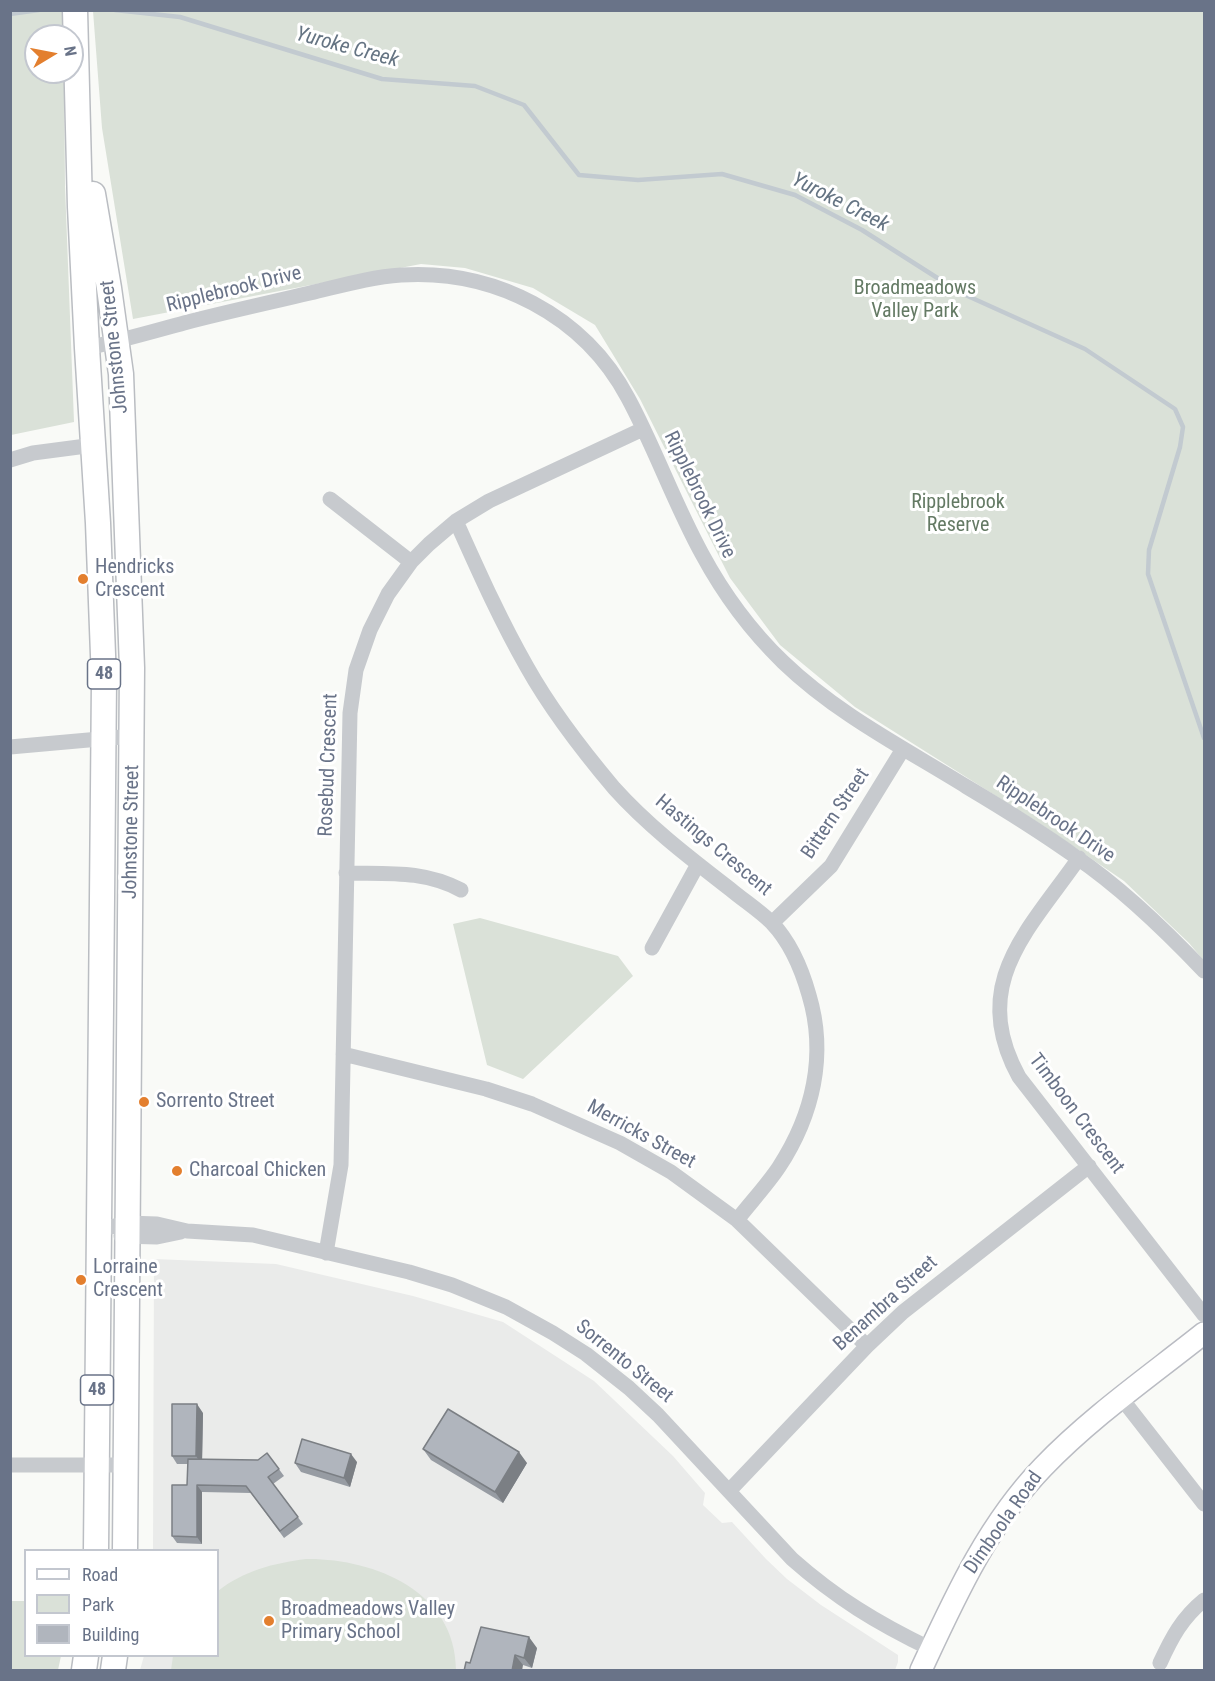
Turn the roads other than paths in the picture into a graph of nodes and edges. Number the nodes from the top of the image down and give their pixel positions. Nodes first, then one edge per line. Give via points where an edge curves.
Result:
1 (75, 10) edge
2 (79, 118) junction
3 (116, 342) junction
4 (87, 348) junction
5 (643, 429) junction
6 (94, 445) junction
7 (10, 460) edge
8 (330, 499) dead end
9 (456, 521) junction
10 (411, 562) junction
11 (133, 736) junction
12 (104, 739) junction
13 (10, 747) edge
14 (903, 749) junction
15 (1079, 858) junction
16 (698, 864) junction
17 (346, 873) junction
18 (461, 890) dead end
19 (772, 924) junction
20 (652, 948) dead end
21 (1204, 971) edge
22 (343, 1054) junction
23 (1089, 1166) junction
24 (737, 1220) junction
25 (98, 1230) junction
26 (127, 1230) junction
27 (326, 1253) junction
28 (1204, 1315) edge
29 (1204, 1333) edge
30 (867, 1346) junction
31 (1122, 1399) junction
32 (10, 1465) edge
33 (97, 1465) junction
34 (125, 1465) junction
35 (729, 1491) junction
36 (1204, 1504) edge
37 (96, 1549) edge
38 (125, 1549) edge
39 (1204, 1600) edge
40 (931, 1649) junction
41 (1160, 1663) dead end
42 (921, 1671) edge

1 - 2 main road, Johnstone Street / 48
2 - 3 main road, Johnstone Street / 48
2 - 4 main road, Johnstone Street / 48
3 - 4 street, Ripplebrook Drive
3 - 5 street, Ripplebrook Drive via 368,280 399,275 458,276 533,302 580,335 614,373
3 - 11 main road, Johnstone Street / 48 via 121,374
4 - 6 main road, Johnstone Street / 48
5 - 9 street, Rosebud Crescent via 489,501
5 - 14 street, Ripplebrook Drive via 702,553 752,628 816,692
6 - 7 street
6 - 12 main road, Johnstone Street / 48
8 - 10 street
9 - 10 street, Rosebud Crescent
9 - 16 street, Hastings Crescent via 522,659 556,714 617,790
10 - 17 street, Rosebud Crescent via 388,594 356,670 350,713
11 - 12 street
11 - 26 main road, Johnstone Street / 48
12 - 13 street
12 - 25 main road, Johnstone Street / 48
14 - 15 street, Ripplebrook Drive
14 - 19 street, Bittern Street via 831,866
15 - 21 street, Ripplebrook Drive via 1140,907
15 - 23 street, Timboon Crescent via 1015,949 1006,967 999,1009 1003,1042 1019,1077
16 - 19 street, Hastings Crescent
16 - 20 street
17 - 18 street via 423,875
17 - 22 street, Rosebud Crescent
19 - 24 street, Hastings Crescent via 790,948 814,1009 817,1066 805,1118 792,1146
22 - 24 street, Merricks Street via 486,1089 558,1115 672,1172
22 - 27 street, Rosebud Crescent via 341,1165
23 - 28 street, Timboon Crescent
23 - 30 street, Benambra Street via 922,1296
24 - 30 street, Merricks Street
25 - 26 street, Sorrento Street
25 - 33 main road, Johnstone Street / 48
26 - 27 street, Sorrento Street via 157,1224 187,1231 253,1235
26 - 34 main road, Johnstone Street / 48
27 - 35 street, Sorrento Street via 452,1285 506,1307 553,1333 630,1388
29 - 31 street, Dimboola Road
30 - 35 street, Benambra Street
31 - 36 street
31 - 40 street, Dimboola Road via 1071,1440 1014,1501 967,1573
32 - 33 street
33 - 34 street
33 - 37 main road, Johnstone Street / 48
34 - 38 main road, Johnstone Street / 48
35 - 40 street, Sorrento Street via 816,1580 843,1601
39 - 41 street via 1179,1625
40 - 42 street, Dimboola Road

